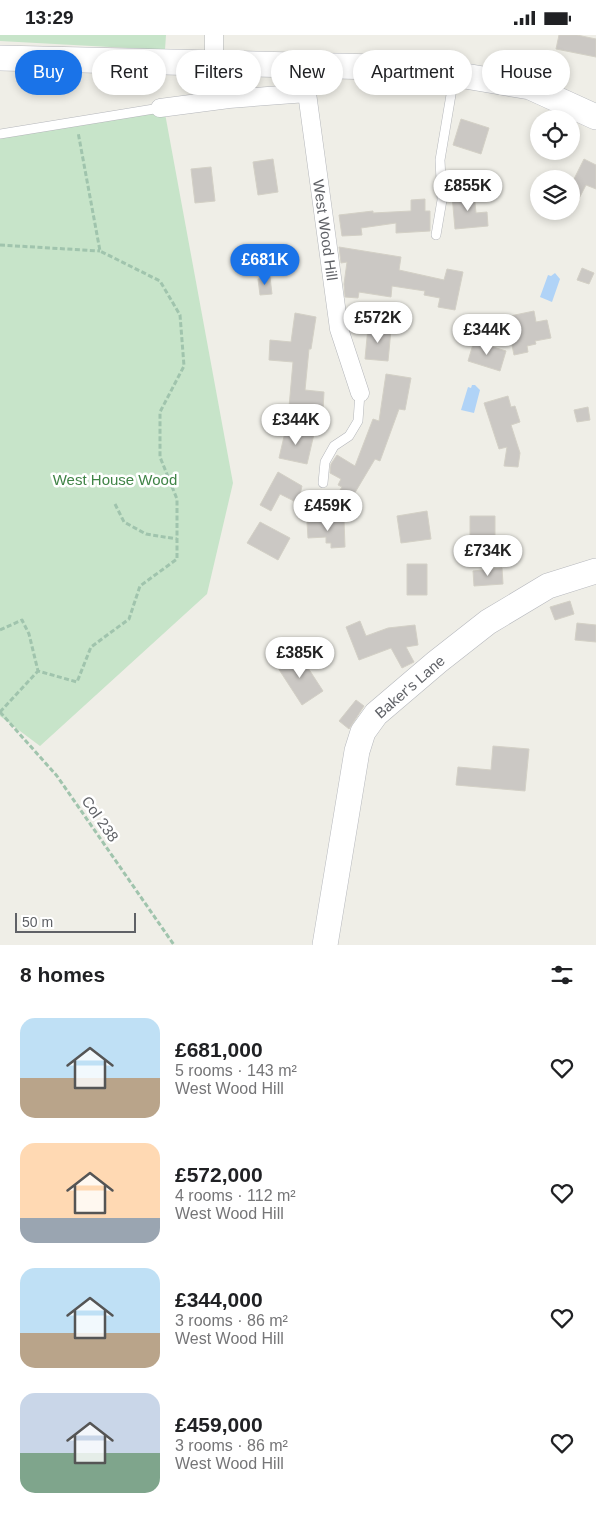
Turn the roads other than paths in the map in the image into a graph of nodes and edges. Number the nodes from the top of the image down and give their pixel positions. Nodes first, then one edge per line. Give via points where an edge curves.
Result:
1 (214, 35) edge
2 (214, 50) edge
3 (0, 58) edge
4 (176, 62) edge
5 (472, 77) edge
6 (281, 95) edge
7 (307, 95) edge
8 (451, 95) edge
9 (160, 108) joint
10 (596, 117) edge
11 (0, 134) edge
12 (436, 235) dead end
13 (360, 393) joint
14 (323, 483) dead end
15 (596, 571) edge
16 (325, 945) edge

1 - 2 street
3 - 4 main road
5 - 10 main road via 530,87
6 - 9 street
7 - 13 street, West Wood Hill via 339,329
8 - 12 lane via 440,160 442,200
9 - 11 lane
13 - 14 lane via 358,421 325,462
15 - 16 main road, Baker's Lane via 548,586 488,622 437,662 367,726 357,751

